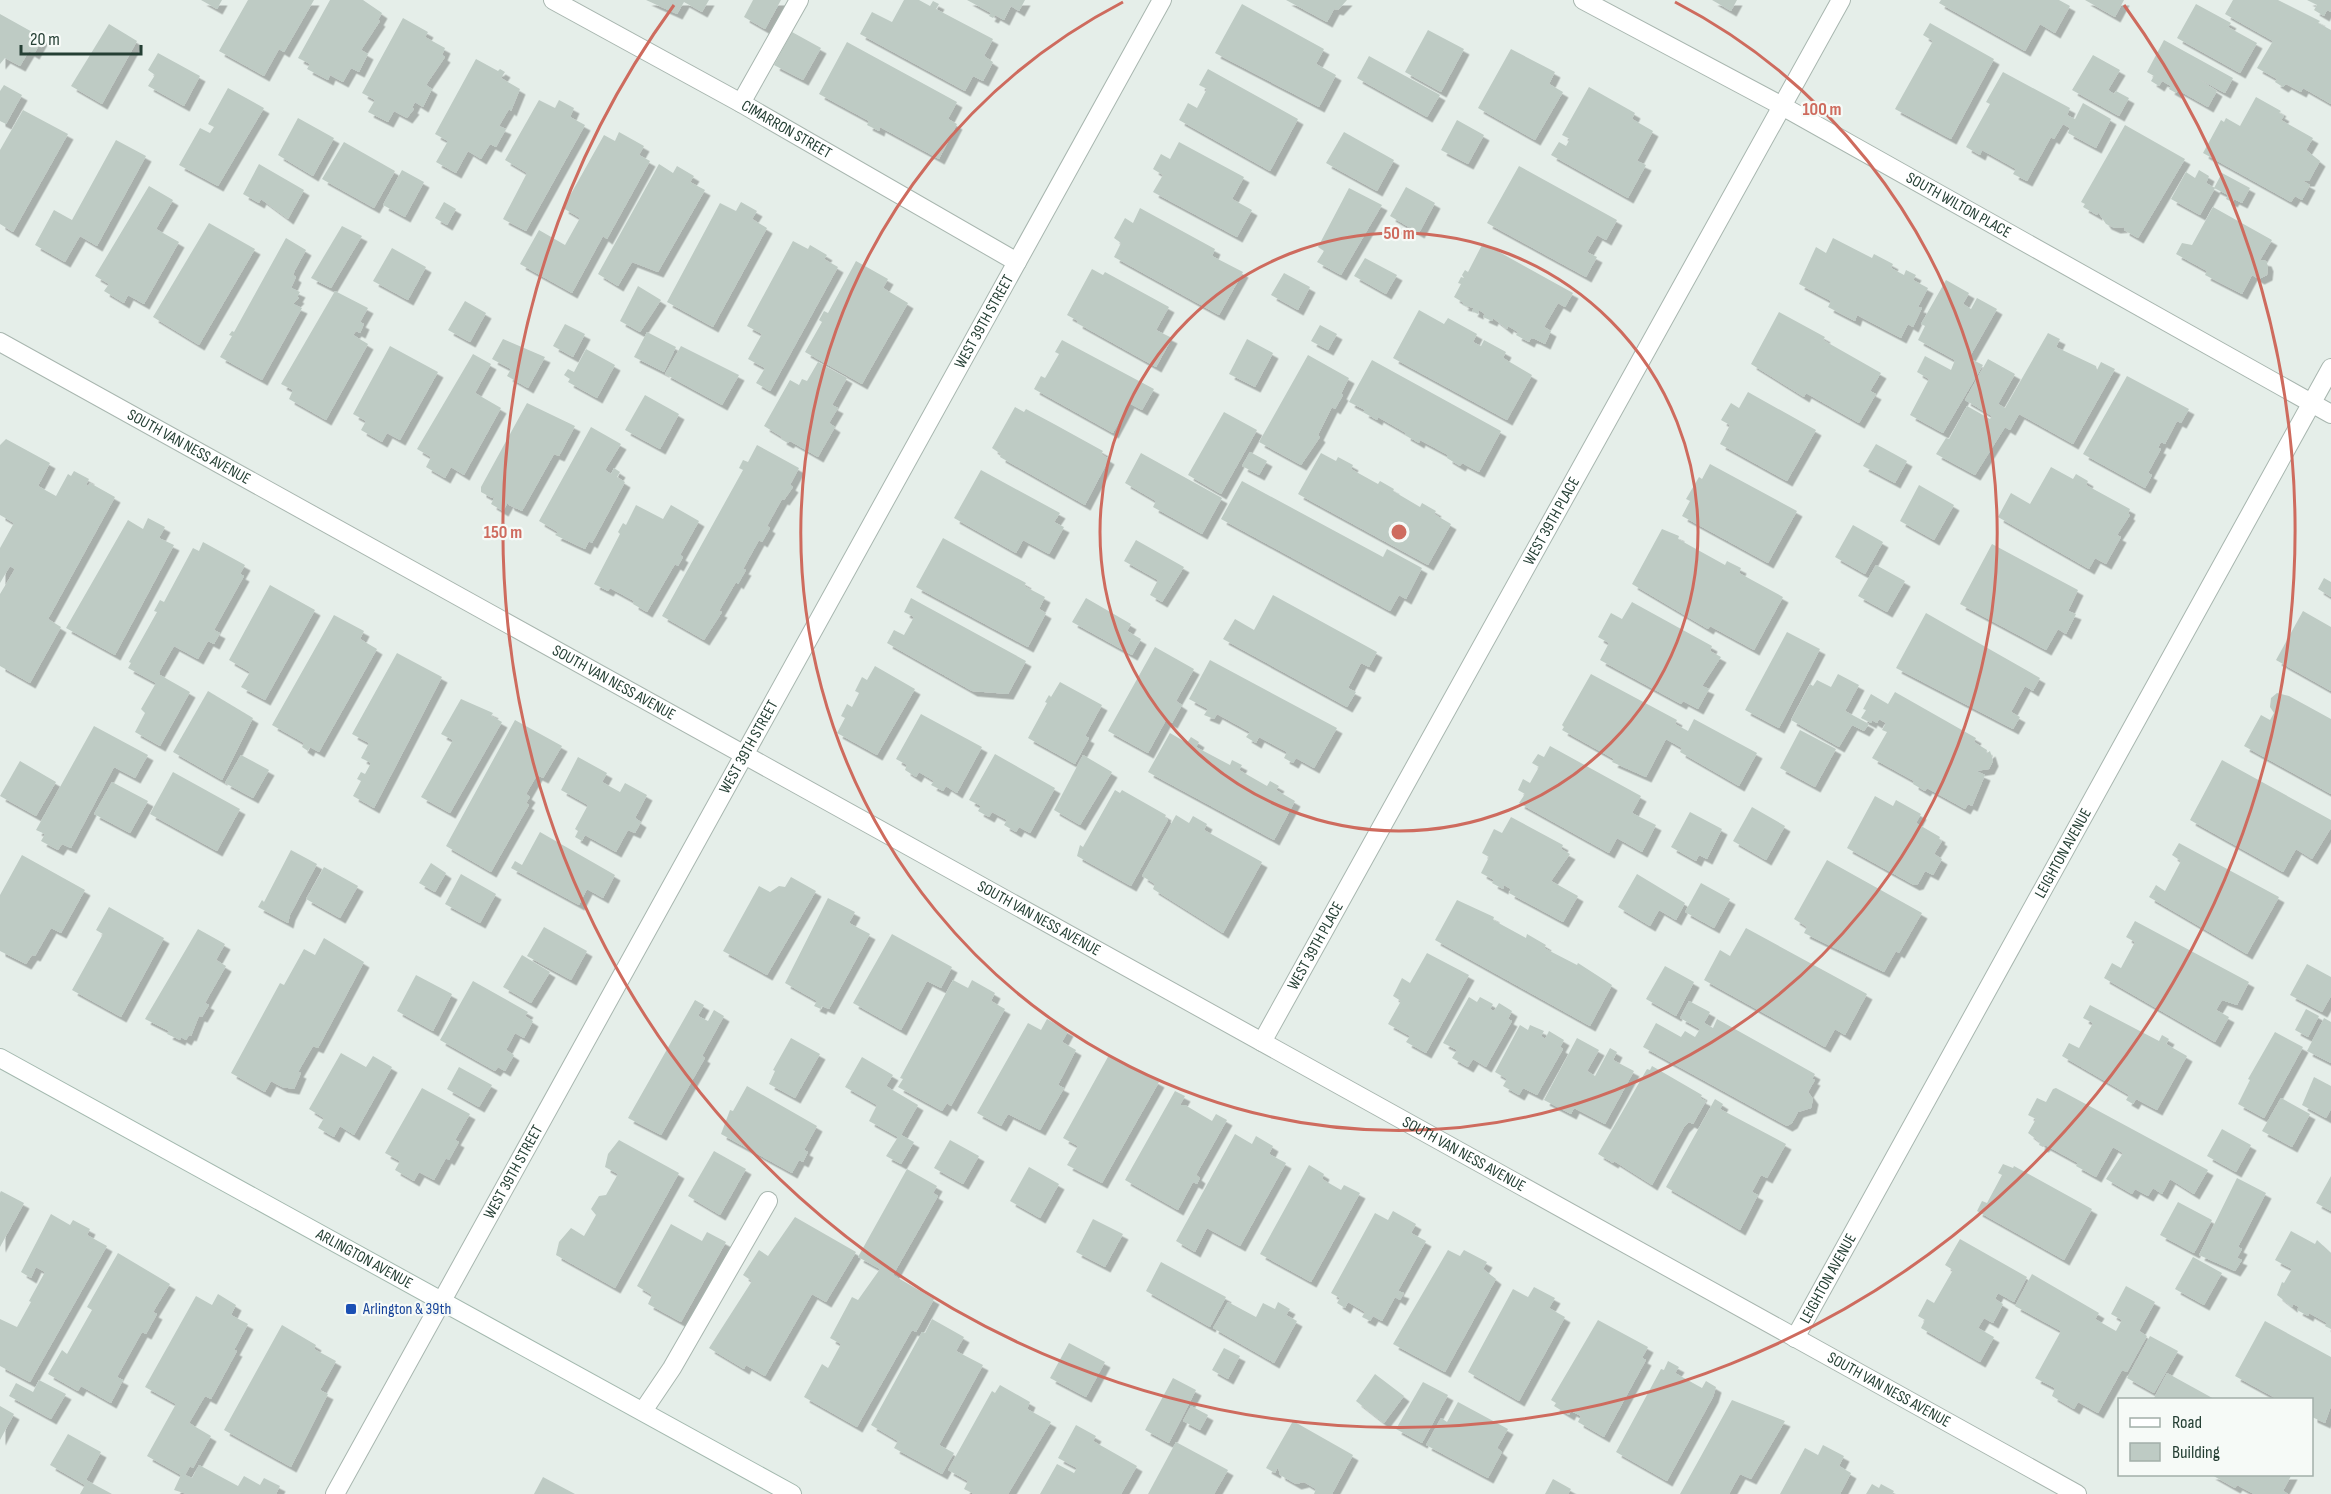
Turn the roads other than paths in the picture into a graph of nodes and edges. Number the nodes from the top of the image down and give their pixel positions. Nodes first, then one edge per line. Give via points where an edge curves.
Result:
1 (553, 0) edge
2 (799, 0) edge
3 (1162, 0) edge
4 (1583, 0) edge
5 (1841, 0) edge
6 (741, 103) junction
7 (1782, 106) junction
8 (1017, 262) junction
9 (0, 342) edge
10 (2331, 368) edge
11 (2312, 403) junction
12 (2331, 414) edge
13 (745, 755) junction
14 (1262, 1042) junction
15 (0, 1058) edge
16 (768, 1201) dead end
17 (442, 1300) junction
18 (1795, 1338) junction
19 (643, 1411) junction
20 (335, 1494) edge
21 (792, 1494) edge
22 (2077, 1494) edge

1 - 6 street, CIMARRON STREET
2 - 6 street
3 - 8 street, WEST 39TH STREET
4 - 7 street, SOUTH WILTON PLACE
5 - 7 street, WEST 39TH PLACE
6 - 8 street, CIMARRON STREET
7 - 11 street, SOUTH WILTON PLACE
7 - 14 street, WEST 39TH PLACE
8 - 13 street, WEST 39TH STREET
9 - 13 street, SOUTH VAN NESS AVENUE
10 - 11 street, LEIGHTON AVENUE
11 - 12 street, SOUTH WILTON PLACE
11 - 18 street, LEIGHTON AVENUE
13 - 14 street, SOUTH VAN NESS AVENUE
13 - 17 street, WEST 39TH STREET
14 - 18 street, SOUTH VAN NESS AVENUE
15 - 17 street, ARLINGTON AVENUE
16 - 19 street
17 - 19 street, ARLINGTON AVENUE
17 - 20 street, WEST 39TH STREET
18 - 22 street, SOUTH VAN NESS AVENUE
19 - 21 street, ARLINGTON AVENUE

